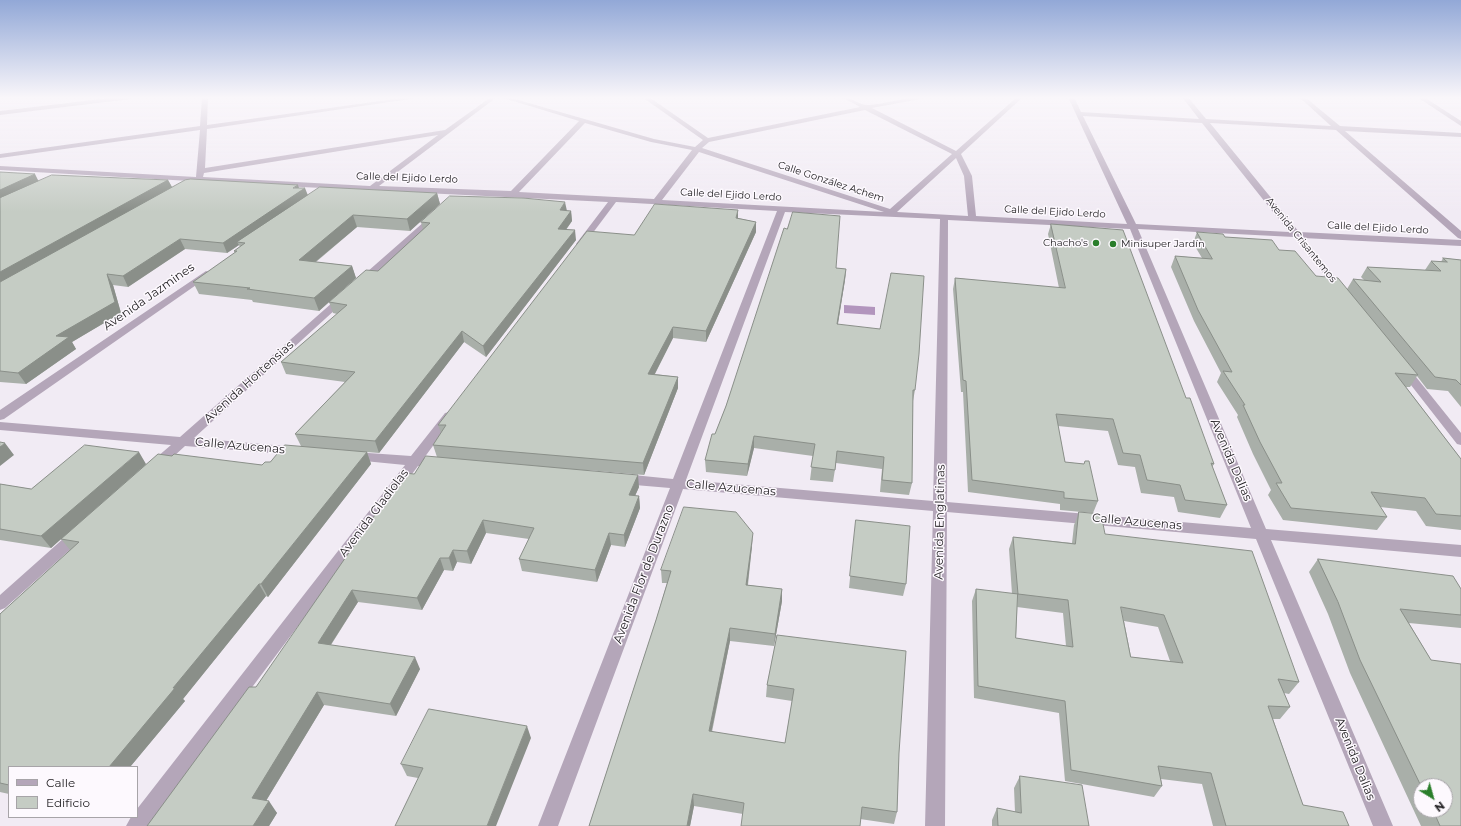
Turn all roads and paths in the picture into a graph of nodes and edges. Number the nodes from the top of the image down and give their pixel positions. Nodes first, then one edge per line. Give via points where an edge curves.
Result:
1 (144, 136) edge
2 (203, 136) edge
3 (427, 136) edge
4 (442, 136) edge
5 (569, 136) edge
6 (635, 136) edge
7 (701, 136) edge
8 (728, 136) edge
9 (921, 136) edge
10 (977, 136) edge
11 (1089, 136) edge
12 (1217, 136) edge
13 (1347, 136) edge
14 (707, 140) junction
15 (697, 149) junction
16 (957, 154) junction
17 (0, 156) edge
18 (0, 168) edge
19 (73, 172) junction
20 (200, 175) junction
21 (60, 178) edge
22 (332, 186) junction
23 (185, 187) edge
24 (372, 188) junction
25 (462, 191) junction
26 (513, 194) junction
27 (319, 196) edge
28 (613, 200) junction
29 (656, 202) junction
30 (782, 209) junction
31 (896, 214) junction
32 (944, 217) junction
33 (972, 219) junction
34 (1133, 227) junction
35 (1296, 235) junction
36 (1461, 236) edge
37 (1461, 243) edge
38 (570, 256) edge
39 (215, 268) edge
40 (1346, 297) edge
41 (1396, 360) edge
42 (457, 405) edge
43 (0, 416) edge
44 (0, 426) edge
45 (183, 441) junction
46 (1461, 441) edge
47 (306, 452) edge
48 (345, 455) edge
49 (414, 461) junction
50 (453, 464) edge
51 (147, 473) edge
52 (608, 477) edge
53 (678, 483) junction
54 (940, 505) junction
55 (88, 525) edge
56 (1262, 532) junction
57 (1461, 551) edge
58 (0, 604) edge
59 (136, 826) edge
60 (548, 826) edge
61 (935, 826) edge
62 (1383, 826) edge

1 - 17 street
2 - 20 street
3 - 20 street
4 - 24 street
5 - 26 street
6 - 15 street, Calle González Achem
7 - 14 street
8 - 14 street
9 - 16 street
10 - 16 street
11 - 34 street, Avenida Dalias
12 - 35 street, Avenida Crisantemos
13 - 36 street
14 - 15 street
15 - 29 street
15 - 31 street, Calle González Achem
16 - 31 street
16 - 33 street via 964,162 969,181
18 - 19 street, Calle del Ejido Lerdo
19 - 20 street, Calle del Ejido Lerdo
19 - 21 street
20 - 22 street, Calle del Ejido Lerdo
20 - 23 street
22 - 24 street, Calle del Ejido Lerdo
22 - 27 street
24 - 25 street, Calle del Ejido Lerdo
25 - 26 street, Calle del Ejido Lerdo
25 - 45 street, Avenida Hortensias
26 - 28 street, Calle del Ejido Lerdo
28 - 29 street, Calle del Ejido Lerdo
28 - 38 street
29 - 30 street, Calle del Ejido Lerdo
30 - 31 street, Calle del Ejido Lerdo
30 - 53 street, Avenida Flor de Durazno
31 - 32 street, Calle del Ejido Lerdo
32 - 33 street, Calle del Ejido Lerdo
32 - 54 street, Avenida Englatinas
33 - 34 street, Calle del Ejido Lerdo
34 - 35 street, Calle del Ejido Lerdo
34 - 56 street, Avenida Dalias
35 - 37 street, Calle del Ejido Lerdo
35 - 40 street, Avenida Crisantemos
39 - 43 street, Avenida Jazmines
41 - 46 street
42 - 49 street, Avenida Gladiolas
44 - 45 street, Calle Azucenas
45 - 47 street, Calle Azucenas
45 - 51 street, Avenida Hortensias
48 - 49 street
49 - 50 street
49 - 59 street, Avenida Gladiolas
52 - 53 street, Calle Azucenas
53 - 54 street, Calle Azucenas
53 - 60 street, Avenida Flor de Durazno
54 - 56 street, Calle Azucenas
54 - 61 street, Avenida Englatinas
55 - 58 street
56 - 57 street, Calle Azucenas
56 - 62 street, Avenida Dalias

